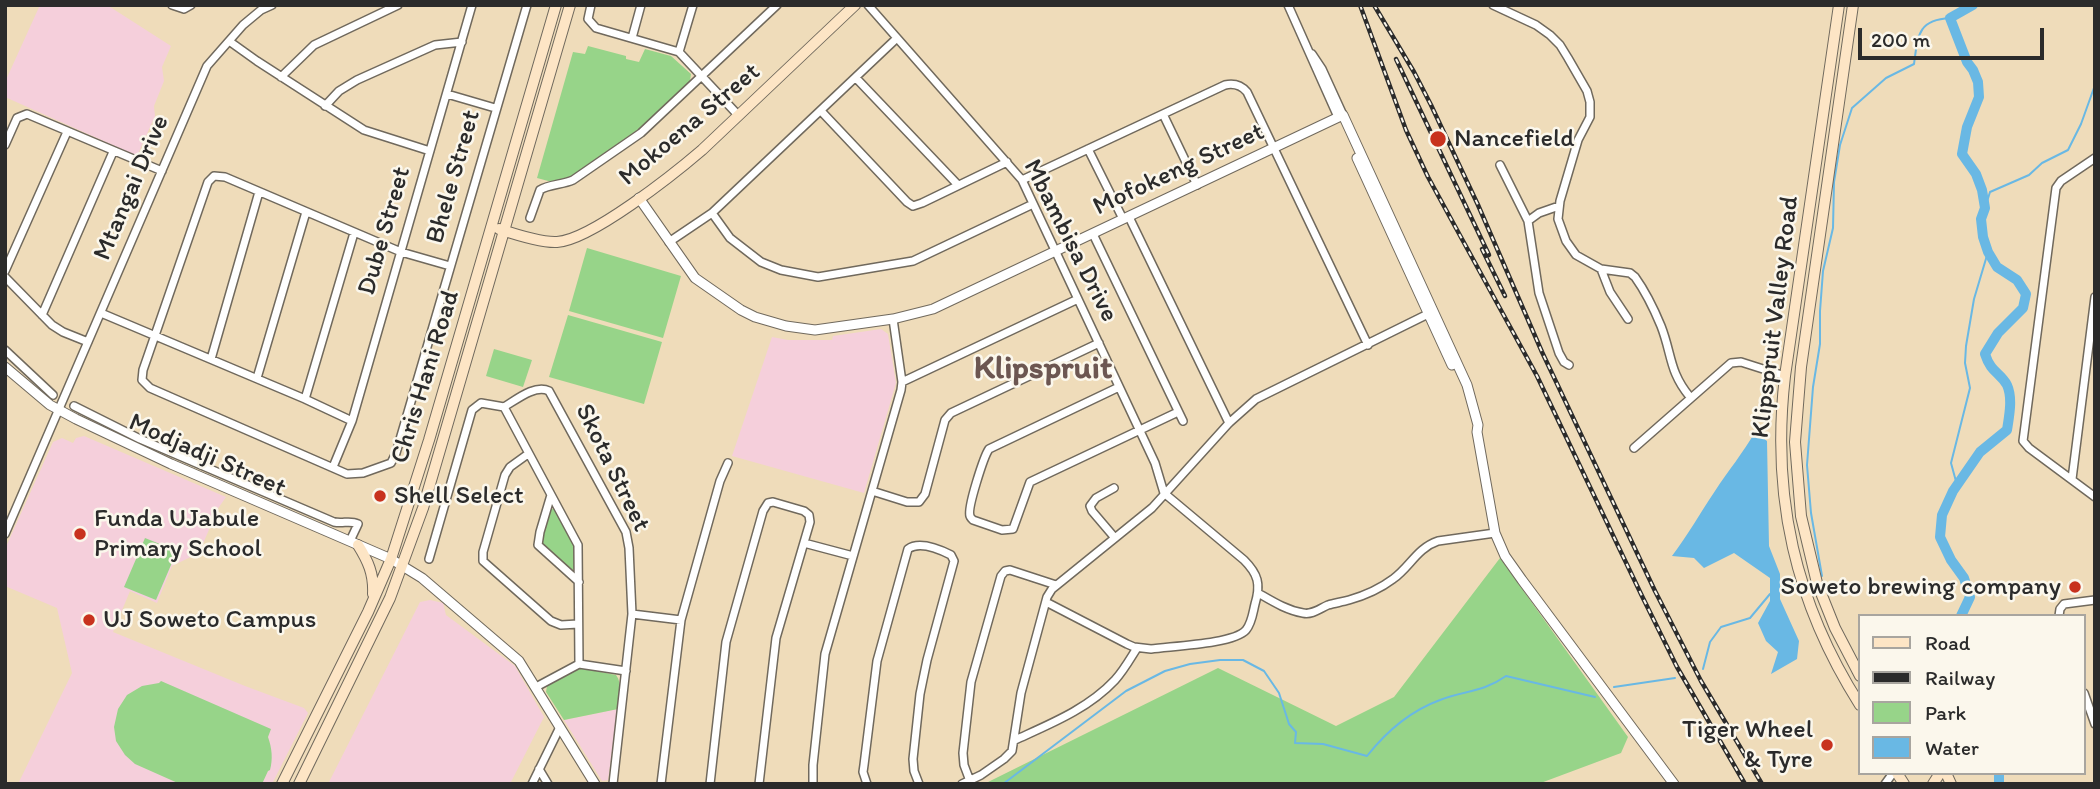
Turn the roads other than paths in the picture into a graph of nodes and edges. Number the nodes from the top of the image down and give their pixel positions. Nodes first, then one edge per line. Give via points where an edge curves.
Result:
1 (172, 5) edge
2 (191, 5) edge
3 (272, 5) edge
4 (398, 5) edge
5 (472, 5) edge
6 (527, 5) edge
7 (556, 5) edge
8 (570, 5) edge
9 (641, 5) edge
10 (693, 5) edge
11 (777, 5) edge
12 (855, 5) edge
13 (868, 5) edge
14 (1288, 5) edge
15 (1493, 5) edge
16 (1839, 5) edge
17 (1853, 5) edge
18 (590, 8) edge
19 (632, 38) junction
20 (897, 38) junction
21 (229, 41) junction
22 (462, 42) junction
23 (679, 52) junction
24 (281, 77) junction
25 (701, 77) junction
26 (856, 78) junction
27 (447, 94) junction
28 (325, 106) junction
29 (495, 108) junction
30 (821, 111) junction
31 (1163, 114) junction
32 (738, 115) junction
33 (1340, 116) junction
34 (67, 132) junction
35 (5, 145) edge
36 (1088, 149) junction
37 (1273, 149) junction
38 (430, 151) junction
39 (113, 152) junction
40 (2095, 158) edge
41 (1007, 162) junction
42 (1500, 165) dead end
43 (162, 171) junction
44 (1022, 180) junction
45 (958, 185) junction
46 (1197, 185) junction
47 (259, 192) junction
48 (639, 198) junction
49 (1033, 204) junction
50 (1559, 206) junction
51 (306, 212) junction
52 (712, 213) junction
53 (530, 218) dead end
54 (1126, 218) junction
55 (1528, 221) junction
56 (492, 227) junction
57 (504, 231) junction
58 (354, 233) junction
59 (1093, 234) junction
60 (669, 242) junction
61 (1056, 251) junction
62 (401, 252) junction
63 (450, 266) junction
64 (1601, 270) junction
65 (5, 271) edge
66 (5, 277) edge
67 (2095, 297) edge
68 (1078, 299) junction
69 (101, 313) junction
70 (1429, 314) junction
71 (42, 315) junction
72 (893, 318) junction
73 (1628, 319) dead end
74 (155, 335) junction
75 (89, 342) junction
76 (1098, 343) junction
77 (1368, 345) junction
78 (5, 350) edge
79 (211, 359) junction
80 (1569, 365) dead end
81 (5, 367) edge
82 (22, 367) junction
83 (14, 375) junction
84 (1785, 376) junction
85 (257, 378) junction
86 (902, 382) junction
87 (1119, 387) junction
88 (53, 395) dead end
89 (1690, 397) junction
90 (304, 399) junction
91 (74, 406) dead end
92 (504, 407) junction
93 (59, 410) junction
94 (1178, 412) junction
95 (352, 421) junction
96 (1182, 421) dead end
97 (1230, 423) junction
98 (1139, 430) junction
99 (1478, 432) junction
100 (138, 444) junction
101 (1634, 448) dead end
102 (528, 454) junction
103 (728, 463) dead end
104 (333, 467) junction
105 (2073, 479) junction
106 (1114, 488) dead end
107 (872, 491) junction
108 (1164, 493) junction
109 (551, 495) junction
110 (2095, 497) edge
111 (1494, 533) junction
112 (5, 534) edge
113 (1115, 538) junction
114 (354, 543) junction
115 (804, 543) junction
116 (853, 556) junction
117 (391, 559) junction
118 (429, 559) dead end
119 (403, 565) junction
120 (579, 582) junction
121 (1056, 585) junction
122 (1258, 593) junction
123 (2095, 600) edge
124 (372, 602) junction
125 (1046, 602) junction
126 (632, 614) junction
127 (2059, 614) edge
128 (681, 620) junction
129 (578, 624) junction
130 (1137, 648) junction
131 (579, 664) junction
132 (626, 671) junction
133 (1858, 673) edge
134 (536, 687) junction
135 (2086, 698) edge
136 (1858, 702) edge
137 (2095, 724) edge
138 (560, 727) junction
139 (1015, 740) junction
140 (540, 769) junction
141 (966, 782) edge
142 (282, 784) edge
143 (299, 784) edge
144 (532, 784) edge
145 (548, 784) edge
146 (595, 784) edge
147 (613, 784) edge
148 (661, 784) edge
149 (710, 784) edge
150 (759, 784) edge
151 (813, 784) edge
152 (867, 784) edge
153 (919, 784) edge
154 (1674, 784) edge

1 - 2 street via 184,9
3 - 21 street, Mtangai Drive via 251,18
4 - 24 street via 314,45
5 - 22 street, Dube Street
6 - 29 street, Bhele Street
7 - 56 main road, Chris Hani Road
8 - 57 main road, Chris Hani Road
9 - 19 street
10 - 23 street
11 - 25 street
12 - 32 main road, Mokoena Street
13 - 20 street, Mbambisa Drive
14 - 33 street via 1322,69
15 - 50 street via 1550,35 1587,90 1590,117 1578,140
16 - 84 main road, Klipspruit Valley Road
17 - 133 main road, Klipspruit Valley Road via 1801,367 1795,442 1801,516 1817,583
18 - 19 street via 588,19 596,28
19 - 23 street
20 - 26 street
20 - 41 street, Mbambisa Drive
21 - 24 street
21 - 43 street, Mtangai Drive via 207,66
22 - 27 street, Dube Street
22 - 28 street via 435,45 357,80
23 - 25 street
24 - 28 street
25 - 32 street
25 - 53 street via 641,133 579,176 540,190
26 - 30 street
26 - 45 street
27 - 29 street
27 - 38 street, Dube Street
28 - 38 street via 364,131
29 - 63 street, Bhele Street
30 - 45 street via 910,205
30 - 52 street
31 - 36 street
31 - 37 street via 1225,85 1237,85 1247,92
31 - 46 street
32 - 48 main road, Mokoena Street via 677,171
33 - 37 street, Mofokeng Street
33 - 70 street
33 - 99 street via 1463,374
34 - 35 street via 22,115
34 - 39 street
34 - 65 street
36 - 44 street
36 - 54 street
37 - 46 street, Mofokeng Street
37 - 77 street
38 - 62 street, Dube Street
39 - 43 street
39 - 71 street
40 - 105 street via 2056,188 2023,440
41 - 44 street, Mbambisa Drive
41 - 45 street
42 - 55 street
43 - 69 street, Mtangai Drive
44 - 49 street, Mbambisa Drive
46 - 54 street, Mofokeng Street
47 - 51 street
47 - 74 street via 225,177 208,182
47 - 79 street
48 - 57 main road, Mokoena Street via 564,241
48 - 60 street, Mofokeng Street
49 - 52 street via 913,261 818,277 761,262 730,238
49 - 61 street, Mbambisa Drive
50 - 55 street
50 - 64 street via 1558,219 1572,249
51 - 58 street
51 - 85 street
52 - 60 street
54 - 59 street, Mofokeng Street
54 - 97 street
55 - 80 street via 1540,298 1562,359
56 - 57 main road, Mokoena Street
56 - 117 main road, Chris Hani Road
57 - 119 main road, Chris Hani Road
58 - 62 street
58 - 90 street
59 - 61 street, Mofokeng Street
59 - 94 street
60 - 72 street, Mofokeng Street via 695,278 755,317 815,330
61 - 68 street, Mbambisa Drive
61 - 72 street, Mofokeng Street via 933,309
62 - 63 street
62 - 95 street, Dube Street
63 - 104 street, Bhele Street via 393,460 353,475
64 - 73 street
64 - 89 street via 1635,276 1661,327 1677,379
66 - 71 street
67 - 105 street
68 - 76 street, Mbambisa Drive
68 - 86 street
69 - 74 street
69 - 75 street, Mtangai Drive
70 - 77 street
70 - 99 street
71 - 75 street via 63,332
72 - 86 street
74 - 79 street
74 - 104 street via 142,380 150,388
75 - 93 street, Mtangai Drive
76 - 87 street, Mbambisa Drive
76 - 107 street via 951,412 919,502
77 - 97 street via 1260,396
78 - 82 street
79 - 85 street
81 - 83 street, Modjadji Street
82 - 83 street
82 - 88 street
83 - 93 street, Modjadji Street
84 - 89 street via 1734,362
84 - 136 main road, Klipspruit Valley Road via 1780,451 1790,538 1816,624
85 - 90 street
86 - 107 street
87 - 98 street, Mbambisa Drive
87 - 98 street via 989,449 969,514 973,520 1002,530 1013,529 1030,482
89 - 101 street
90 - 95 street
91 - 100 street
92 - 102 street
92 - 118 street via 481,403 472,410
92 - 126 street, Skota Street via 536,389 549,390 626,532
93 - 100 street, Modjadji Street
93 - 112 street, Mtangai Drive
94 - 96 street
94 - 98 street
95 - 104 street, Dube Street
97 - 108 street
98 - 108 street, Mbambisa Drive
99 - 111 street
100 - 114 street, Modjadji Street
100 - 114 street via 334,522 358,524
102 - 109 street
102 - 129 street via 505,475 483,561 551,621
103 - 128 street
105 - 110 street
106 - 113 street via 1090,506
107 - 116 street
108 - 113 street
108 - 122 street via 1250,566 1257,577
109 - 120 street via 578,545
109 - 120 street via 538,545
111 - 122 street via 1430,544 1387,583 1312,613 1282,607
111 - 154 street via 1510,564
113 - 121 street
114 - 117 street, Modjadji Street
114 - 124 main road via 373,575
115 - 116 street
115 - 149 street via 810,522 807,512 768,503 728,634
115 - 150 street via 776,638
116 - 151 street via 824,664
117 - 119 street, Modjadji Street
117 - 124 main road, Chris Hani Road
119 - 134 street via 513,655
119 - 143 main road, Chris Hani Road
120 - 129 street
121 - 125 street
121 - 141 street via 1010,570 1001,576 971,682 963,753
122 - 130 street via 1249,626 1233,638
123 - 127 street via 2064,604
124 - 142 main road, Chris Hani Road
125 - 130 street
125 - 139 street via 1021,693
126 - 128 street
126 - 132 street, Skota Street
128 - 148 street
129 - 131 street
130 - 139 street via 1098,695 1060,720
131 - 132 street
131 - 134 street
132 - 147 street, Skota Street
134 - 138 street
135 - 137 street
138 - 140 street
138 - 146 street
139 - 141 street via 1004,759
140 - 144 street
140 - 145 street
152 - 153 street via 863,772 875,669 908,549 919,545 954,558 920,695 913,759

